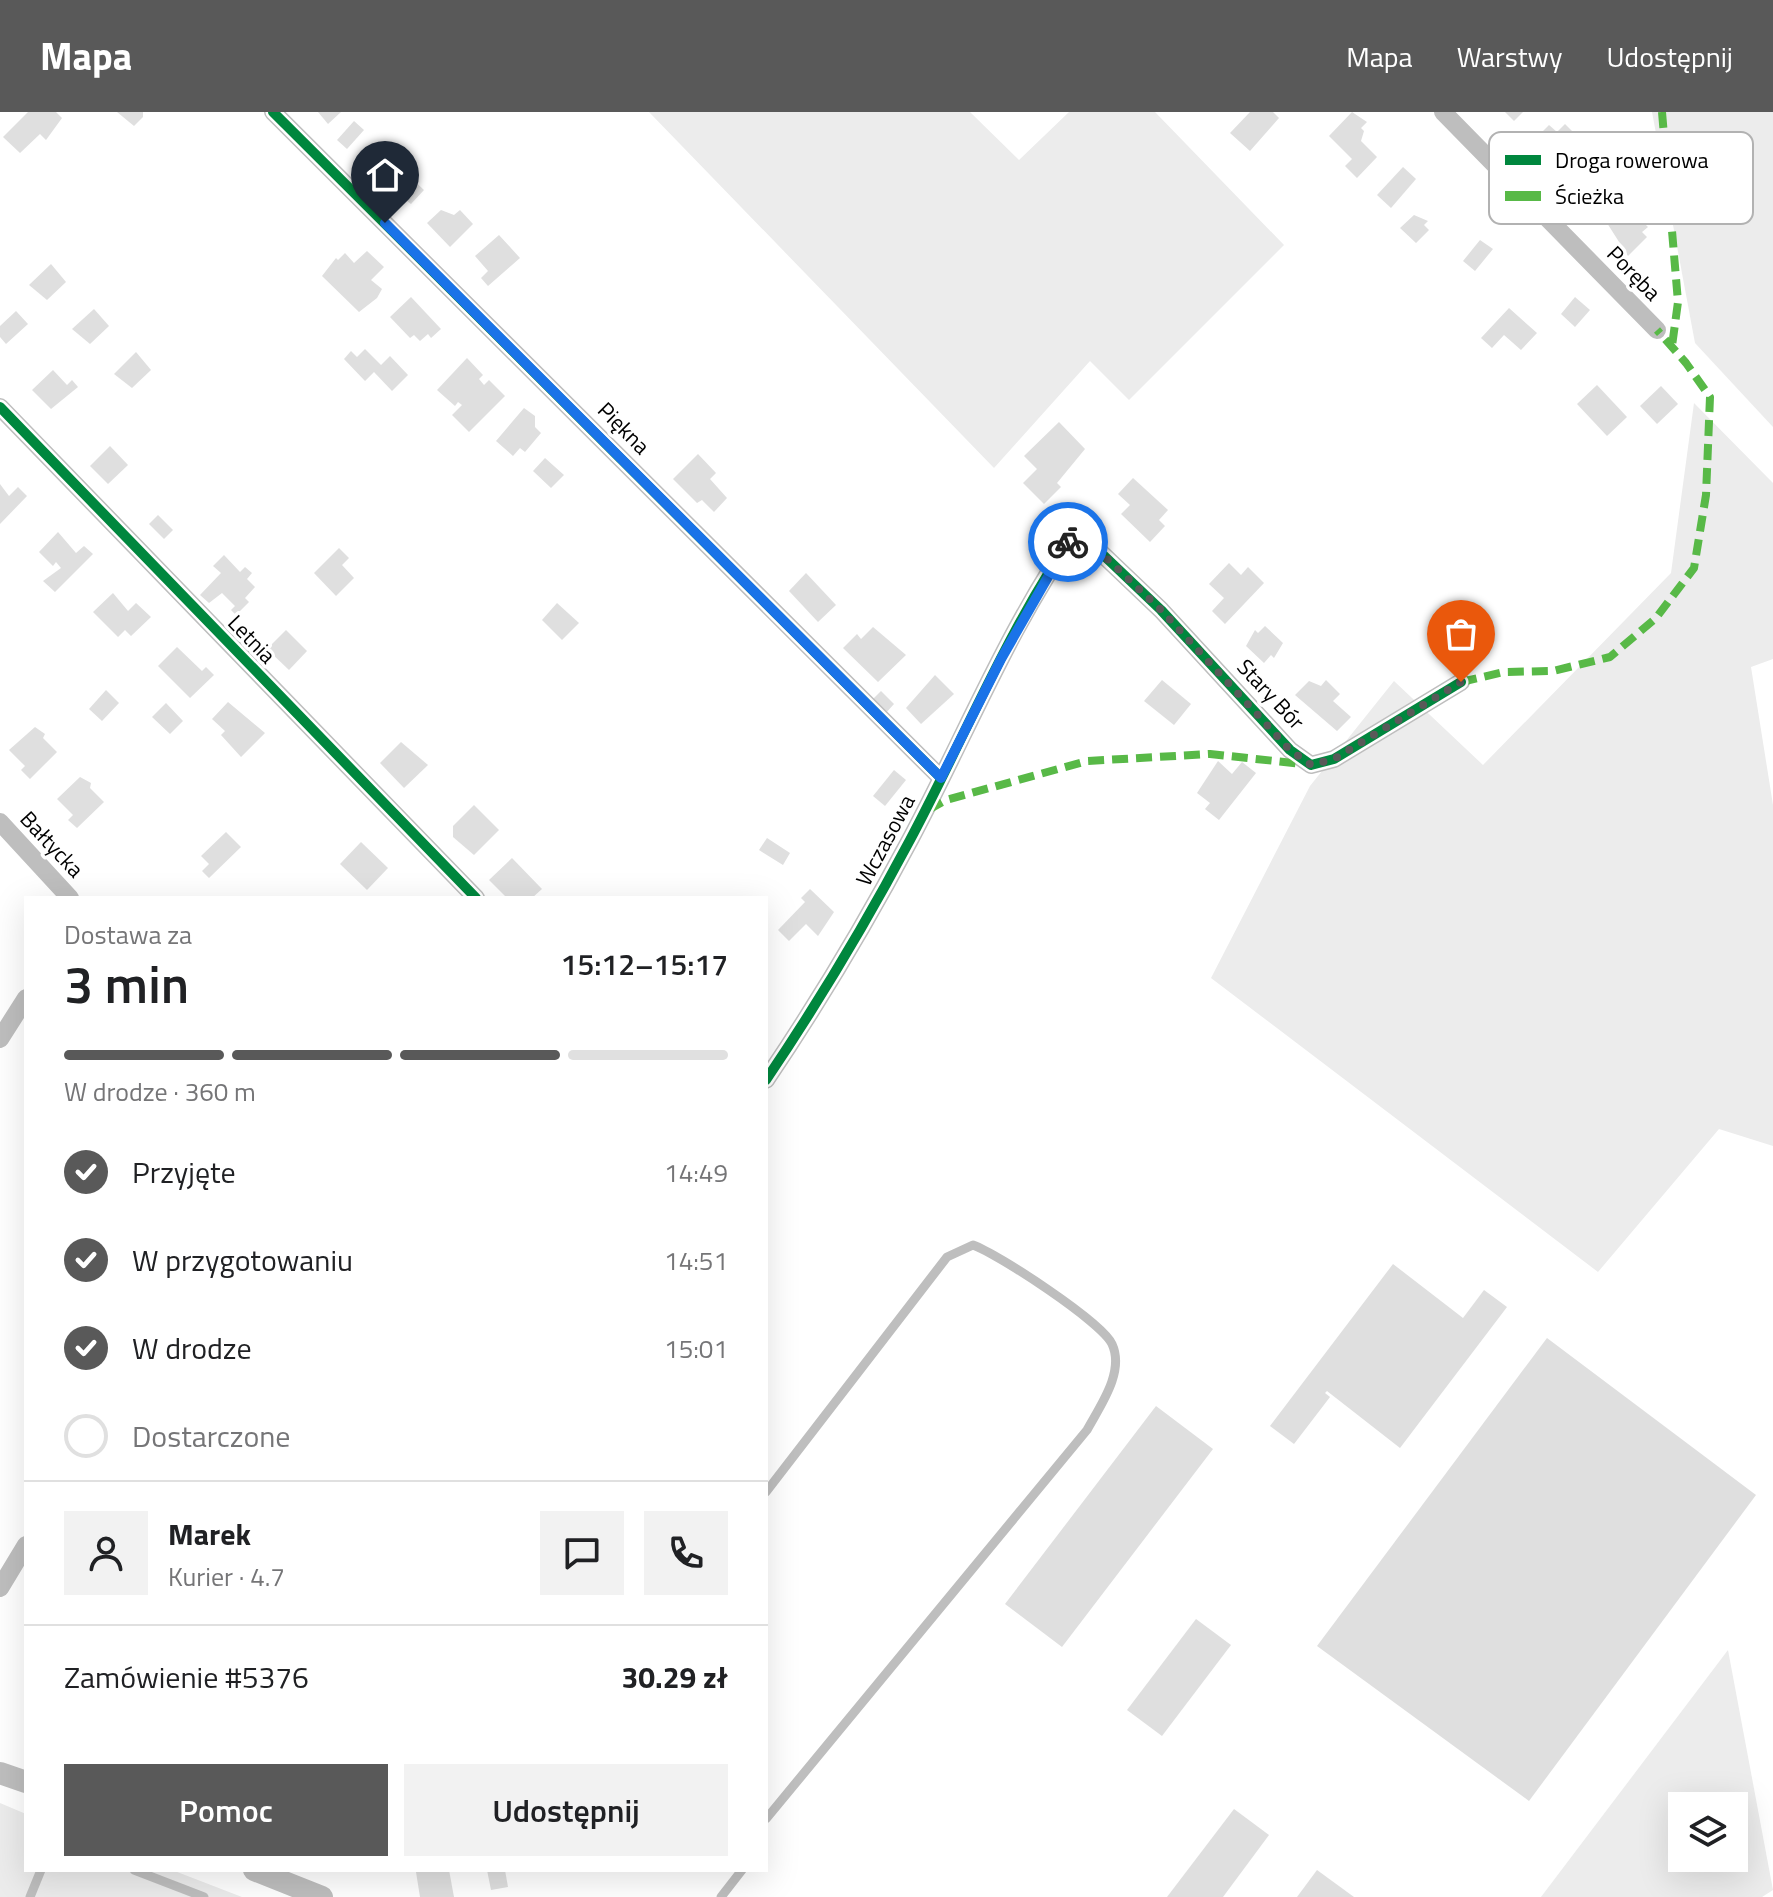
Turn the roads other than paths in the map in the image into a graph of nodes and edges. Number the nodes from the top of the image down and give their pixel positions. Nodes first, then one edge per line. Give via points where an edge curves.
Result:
1 (273, 112) edge
2 (1443, 112) edge
3 (1489, 159) edge
4 (1553, 224) edge
5 (1657, 330) dead end
6 (0, 407) edge
7 (1077, 530) joint
8 (1461, 682) dead end
9 (941, 778) junction
10 (0, 822) edge
11 (68, 896) edge
12 (474, 896) edge
13 (24, 1001) edge
14 (0, 1039) edge
15 (768, 1077) edge
16 (768, 1489) edge
17 (24, 1548) edge
18 (0, 1588) edge
19 (0, 1773) edge
20 (24, 1781) edge
21 (768, 1817) edge
22 (40, 1872) edge
23 (139, 1872) edge
24 (259, 1872) edge
25 (740, 1872) edge
26 (30, 1897) edge
27 (204, 1897) edge
28 (322, 1897) edge
29 (721, 1897) edge

1 - 9 street, Piękna
2 - 3 street, Poręba
4 - 5 street, Poręba
6 - 12 street, Letnia
7 - 8 street, Stary Bór via 1161,610 1290,750 1311,765 1334,759
7 - 9 street, Wczasowa via 1043,581
9 - 15 street, Wczasowa via 841,964
10 - 11 street, Bałtycka
13 - 14 street
16 - 21 lane via 947,1257 961,1250 973,1245 1007,1263 1099,1327 1112,1345 1115,1366 1087,1430
17 - 18 street
19 - 20 street
22 - 26 lane
23 - 27 lane
24 - 28 street
25 - 29 lane

